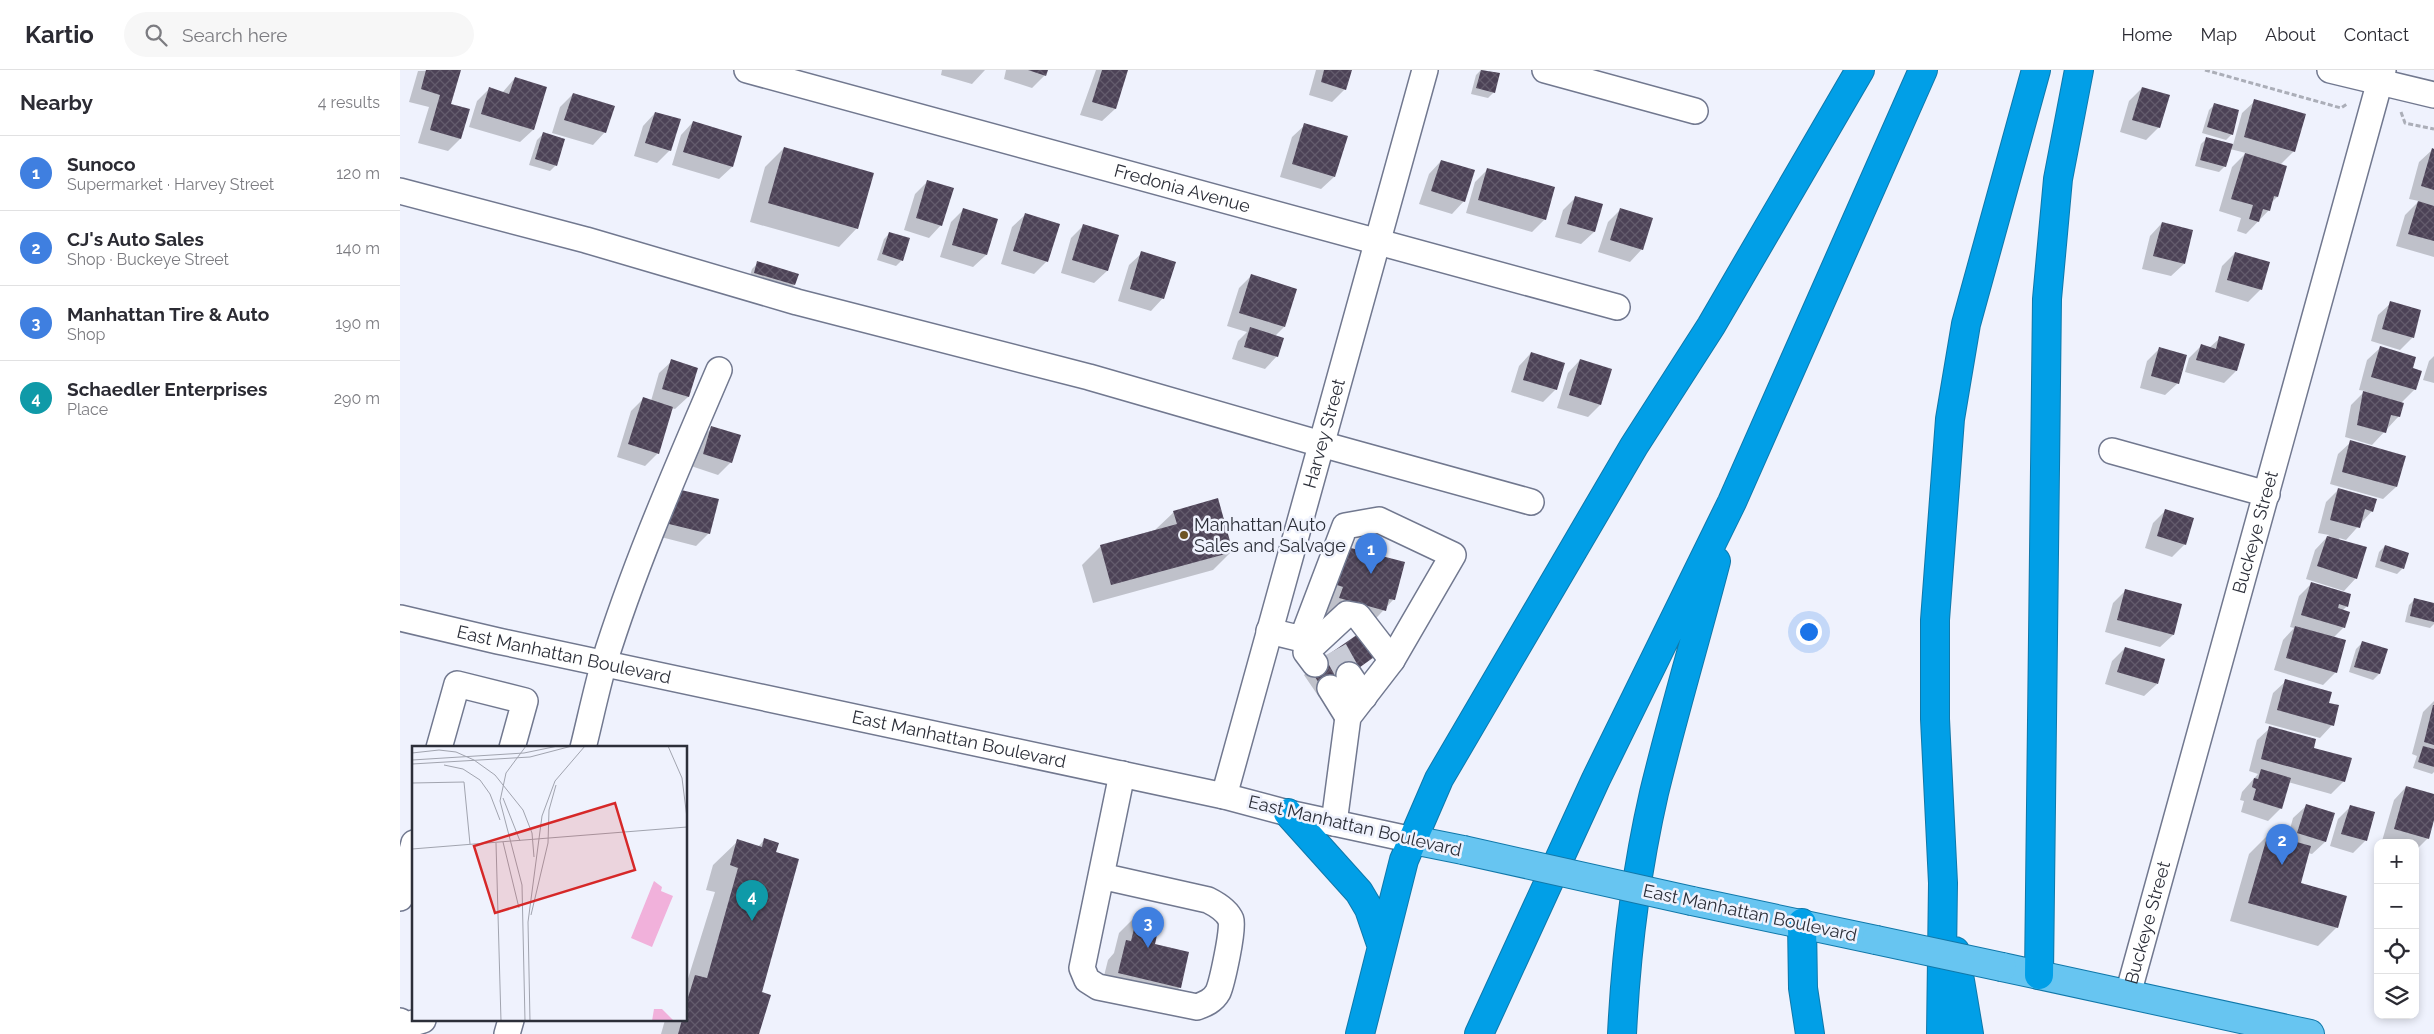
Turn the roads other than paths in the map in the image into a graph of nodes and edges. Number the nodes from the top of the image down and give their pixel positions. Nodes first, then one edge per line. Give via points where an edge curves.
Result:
1 (747, 70) edge
2 (1425, 70) edge
3 (1545, 70) edge
4 (1860, 70) edge
5 (1923, 70) edge
6 (2036, 70) edge
7 (2079, 70) edge
8 (2330, 70) edge
9 (2381, 77) edge
10 (2434, 95) edge
11 (1695, 111) dead end
12 (400, 191) edge
13 (1377, 243) junction
14 (1618, 307) dead end
15 (719, 370) dead end
16 (1321, 444) junction
17 (2112, 451) dead end
18 (2267, 494) junction
19 (1531, 502) dead end
20 (1732, 502) junction
21 (1290, 555) junction
22 (1328, 568) junction
23 (1312, 614) junction
24 (400, 618) edge
25 (1269, 630) junction
26 (1392, 660) junction
27 (604, 663) junction
28 (1364, 697) junction
29 (1348, 717) junction
30 (440, 746) edge
31 (513, 746) edge
32 (583, 746) edge
33 (1122, 774) junction
34 (1224, 796) junction
35 (1288, 812) junction
36 (1334, 823) junction
37 (1413, 840) junction
38 (412, 851) edge
39 (1101, 876) junction
40 (1943, 883) junction
41 (400, 898) edge
42 (1802, 923) junction
43 (1382, 947) junction
44 (2039, 975) junction
45 (2128, 994) junction
46 (2270, 1030) edge
47 (1360, 1034) edge
48 (1479, 1034) edge
49 (1622, 1034) edge
50 (1810, 1034) edge
51 (1941, 1034) edge
52 (1969, 1034) edge
53 (2310, 1034) edge

1 - 13 street, Fredonia Avenue
2 - 13 street, Harvey Street
3 - 11 street
4 - 37 highway via 1711,326 1634,446 1464,736 1432,794
5 - 20 highway
6 - 40 highway via 1966,324 1950,419 1935,620 1935,719
7 - 44 highway via 2058,179 2047,299
8 - 9 street
9 - 10 street
9 - 18 street, Buckeye Street
12 - 16 street via 586,240 797,302 1089,377
13 - 14 street, Fredonia Avenue
13 - 16 street, Harvey Street
15 - 27 street via 667,493
16 - 19 street
16 - 21 street, Harvey Street
17 - 18 street
18 - 45 street, Buckeye Street
20 - 48 highway via 1596,779
20 - 49 highway via 1654,794 1633,907
21 - 22 street
21 - 25 street, Harvey Street
22 - 23 street
22 - 26 street via 1345,526 1379,520 1453,556
23 - 25 street via 1302,639
23 - 26 street via 1325,650 1347,614 1358,616
24 - 27 street, East Manhattan Boulevard
25 - 34 street, Harvey Street
26 - 28 street
27 - 32 street
27 - 33 street, East Manhattan Boulevard
28 - 29 street
28 - 29 street via 1340,681
29 - 36 street
30 - 31 street via 457,684 525,701
33 - 34 street, East Manhattan Boulevard
33 - 39 street
34 - 35 street, East Manhattan Boulevard
35 - 36 street, East Manhattan Boulevard
35 - 43 highway via 1358,892 1369,908
36 - 37 street, East Manhattan Boulevard
37 - 42 main road, East Manhattan Boulevard, bridge
37 - 43 highway via 1397,883
38 - 41 street
39 - 39 street via 1082,968 1087,980 1098,987 1196,1007 1209,1003 1218,992 1231,934 1231,919 1220,906 1208,900
40 - 51 highway
40 - 52 highway
42 - 44 main road, East Manhattan Boulevard, bridge
42 - 50 highway via 1803,988
43 - 47 highway
44 - 45 main road, East Manhattan Boulevard
45 - 46 main road, East Manhattan Boulevard
46 - 53 main road, East Manhattan Boulevard

